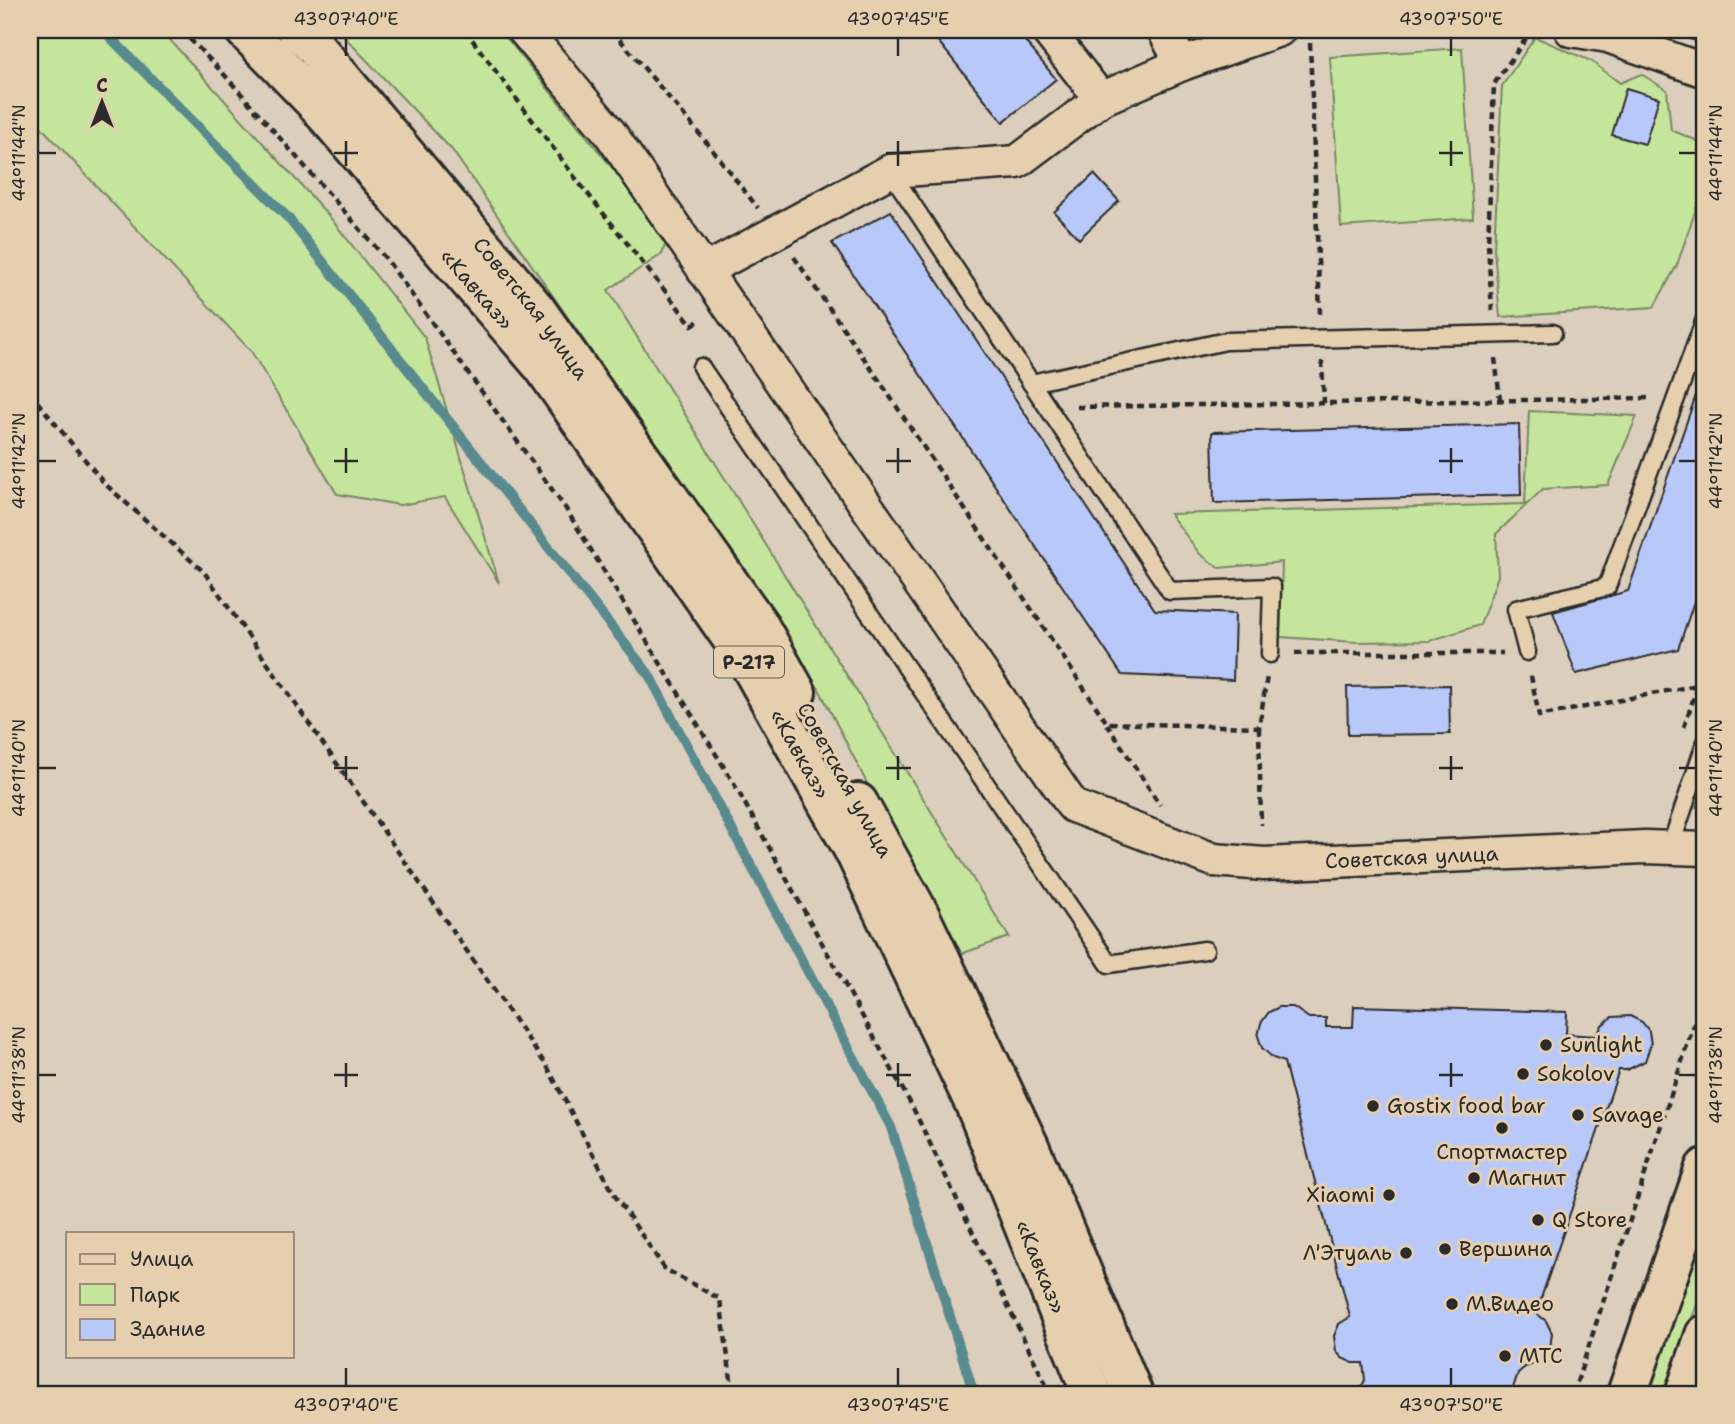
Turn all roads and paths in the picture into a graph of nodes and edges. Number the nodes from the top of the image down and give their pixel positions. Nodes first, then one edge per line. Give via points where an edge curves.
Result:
1 (181, 30) edge
2 (245, 30) edge
3 (297, 30) edge
4 (465, 30) edge
5 (524, 30) edge
6 (612, 30) edge
7 (1046, 30) edge
8 (1164, 30) edge
9 (1279, 30) edge
10 (1309, 30) edge
11 (1532, 30) edge
12 (1571, 30) edge
13 (1609, 33) edge
14 (1182, 64) junction
15 (1705, 71) edge
16 (1101, 99) junction
17 (890, 172) junction
18 (777, 233) junction
19 (704, 271) junction
20 (709, 315) dead end
21 (1705, 318) edge
22 (1553, 333) dead end
23 (1493, 335) junction
24 (1321, 338) junction
25 (701, 367) dead end
26 (1031, 383) junction
27 (30, 393) edge
28 (1500, 399) junction
29 (1676, 399) junction
30 (1324, 402) junction
31 (1048, 408) junction
32 (1527, 652) junction
33 (1270, 654) junction
34 (1705, 664) edge
35 (1698, 685) junction
36 (1107, 723) junction
37 (1259, 727) junction
38 (1681, 734) dead end
39 (1705, 744) edge
40 (1165, 812) dead end
41 (1261, 825) dead end
42 (1670, 848) junction
43 (1705, 849) edge
44 (1205, 950) dead end
45 (1705, 991) edge
46 (1705, 1168) edge
47 (1705, 1335) edge
48 (733, 1394) edge
49 (1050, 1394) edge
50 (1092, 1394) edge
51 (1133, 1394) edge
52 (1573, 1394) edge
53 (1626, 1394) edge
54 (1685, 1394) edge

1 - 49 path via 387,260 566,509 733,782 912,1106
2 - 50 main road, «Кавказ» / Р-217 via 314,101 543,366 749,663 855,852 974,1102
3 - 51 main road, Советская улица / Р-217 via 536,310 758,624 918,912 1029,1146
4 - 20 path via 692,325
5 - 19 street, Советская улица via 610,133
6 - 18 path
7 - 16 street
8 - 14 street
9 - 14 street
10 - 24 path
11 - 23 path via 1494,83 1488,244
12 - 13 street
13 - 15 street
14 - 16 street
16 - 17 street via 1017,162
17 - 18 street
17 - 26 lane
18 - 19 street
18 - 36 path
19 - 42 street, Советская улица via 1073,806 1213,860 1264,864
21 - 29 lane
22 - 23 lane
23 - 24 lane
23 - 28 path
24 - 26 lane via 1226,341
24 - 30 path
25 - 44 lane via 1109,964
26 - 31 lane
27 - 48 path via 105,484 204,572 548,1068 615,1196 665,1269 720,1299
28 - 29 path
28 - 30 path
29 - 32 lane via 1607,587 1516,609
30 - 31 path
31 - 33 lane via 1170,591 1272,587
32 - 33 path
32 - 35 path via 1539,716
33 - 37 path
34 - 35 path
35 - 38 path
36 - 37 path
36 - 40 path
37 - 41 path
39 - 42 lane
42 - 43 street, Советская улица
45 - 52 path
46 - 53 main road
47 - 54 main road

